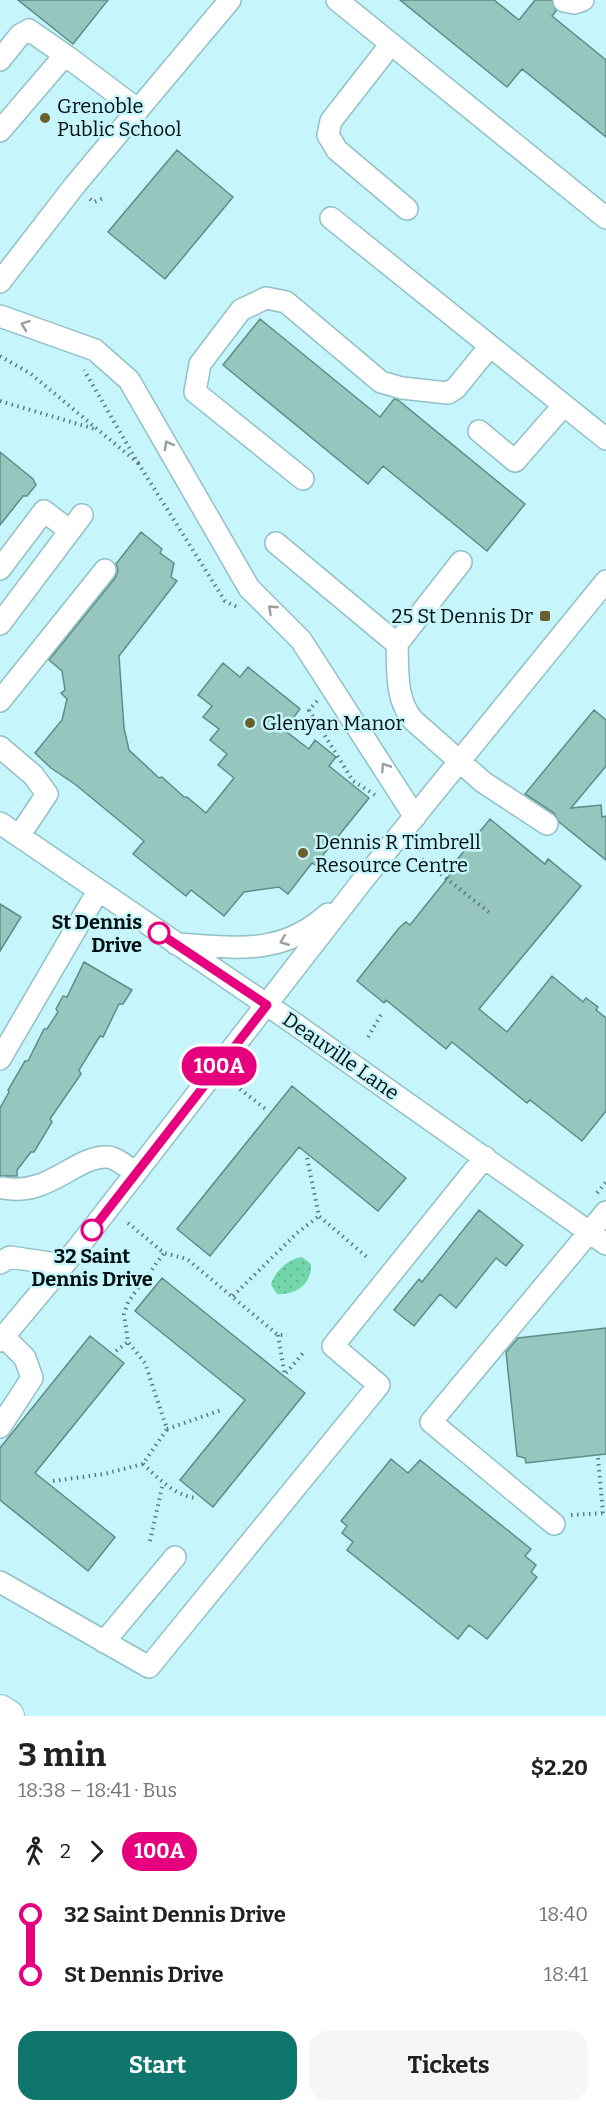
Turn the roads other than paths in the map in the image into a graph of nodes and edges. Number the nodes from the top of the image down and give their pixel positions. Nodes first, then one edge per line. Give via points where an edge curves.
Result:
1 (230, 0) edge
2 (337, 0) edge
3 (583, 0) edge
4 (564, 1) edge
5 (391, 44) junction
6 (65, 55) junction
7 (0, 60) edge
8 (137, 109) junction
9 (0, 130) edge
10 (407, 209) dead end
11 (331, 218) dead end
12 (606, 218) edge
13 (0, 282) edge
14 (0, 316) edge
15 (490, 346) junction
16 (564, 405) junction
17 (479, 431) dead end
18 (606, 439) edge
19 (303, 478) dead end
20 (276, 543) dead end
21 (460, 562) dead end
22 (0, 568) edge
23 (105, 570) dead end
24 (606, 581) edge
25 (0, 624) edge
26 (397, 644) junction
27 (0, 700) edge
28 (0, 747) edge
29 (460, 761) junction
30 (415, 817) junction
31 (0, 823) edge
32 (547, 824) dead end
33 (19, 836) junction
34 (363, 880) junction
35 (98, 891) junction
36 (175, 944) junction
37 (267, 1005) junction
38 (0, 1059) edge
39 (485, 1157) junction
40 (136, 1173) junction
41 (3, 1188) dead end
42 (606, 1212) edge
43 (598, 1238) edge
44 (0, 1263) edge
45 (63, 1265) junction
46 (2, 1339) edge
47 (0, 1427) edge
48 (554, 1524) road end
49 (175, 1557) dead end
50 (0, 1582) edge
51 (104, 1642) junction
52 (0, 1711) edge
53 (8, 1716) edge

1 - 8 street
2 - 5 street
3 - 4 street
5 - 10 street via 331,121 328,135 337,150
5 - 12 street
6 - 7 street via 29,30
6 - 8 street
6 - 9 street
8 - 13 street
11 - 15 street
30 -> 14 street via 301,640 249,588 129,380 95,350
15 - 16 street
15 - 19 street via 456,388 448,393 423,392 381,382 286,302 266,298 241,310 200,364 195,392
16 - 17 street via 515,461
16 - 18 street
20 - 26 street
21 - 26 street
22 - 25 street via 44,511 76,523
23 - 27 street
24 - 29 street
26 - 29 street via 398,684 408,715
28 - 33 street via 33,775 47,794
29 - 30 street
29 - 32 street via 483,782
30 - 34 street
31 - 33 street, Deauville Lane
33 - 35 street, Deauville Lane
34 -> 36 street via 326,916 284,942 250,948
34 - 37 street
35 - 36 street, Deauville Lane
35 - 38 street
36 - 37 street, Deauville Lane
37 - 39 street, Deauville Lane
37 - 40 street
39 - 43 street, Deauville Lane
39 - 51 street via 333,1346 379,1385 149,1667
40 - 41 street via 110,1157 97,1158 42,1185
40 - 45 street
42 - 43 street
43 - 48 street via 430,1422
44 - 45 street via 10,1257
45 - 46 street
46 - 47 street via 25,1358 32,1378
49 - 51 street
50 - 51 street
52 - 53 highway

